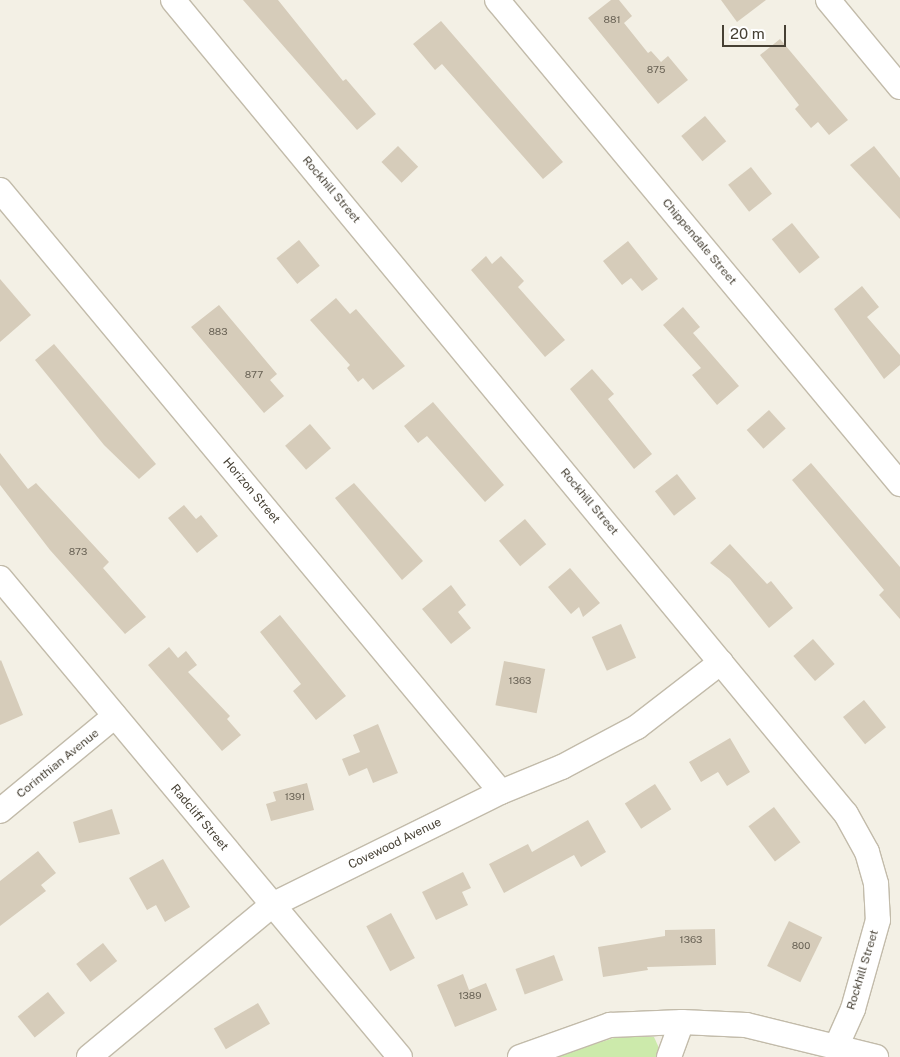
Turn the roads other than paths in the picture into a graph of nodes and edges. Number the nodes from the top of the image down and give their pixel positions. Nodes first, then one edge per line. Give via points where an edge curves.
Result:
1 (173, 0) edge
2 (497, 0) edge
3 (828, 0) edge
4 (900, 87) edge
5 (0, 190) edge
6 (900, 484) edge
7 (0, 578) edge
8 (721, 662) junction
9 (115, 716) junction
10 (502, 792) junction
11 (0, 811) edge
12 (272, 905) junction
13 (682, 1022) junction
14 (836, 1047) junction
15 (89, 1057) edge
16 (400, 1057) edge
17 (520, 1057) edge
18 (669, 1057) edge
19 (876, 1057) edge

1 - 8 street, Rockhill Street
2 - 6 street, Chippendale Street
3 - 4 street
5 - 10 street, Horizon Street
7 - 9 street, Radcliff Street
8 - 10 street, Covewood Avenue via 637,727 562,767
8 - 14 street, Rockhill Street via 846,814 868,852 876,884 878,920 853,1009
9 - 11 street, Corinthian Avenue
9 - 12 street, Radcliff Street
10 - 12 street, Covewood Avenue
12 - 15 street, Covewood Avenue
12 - 16 street, Radcliff Street
13 - 14 street via 746,1025
13 - 17 street via 610,1025
13 - 18 street
14 - 19 street

